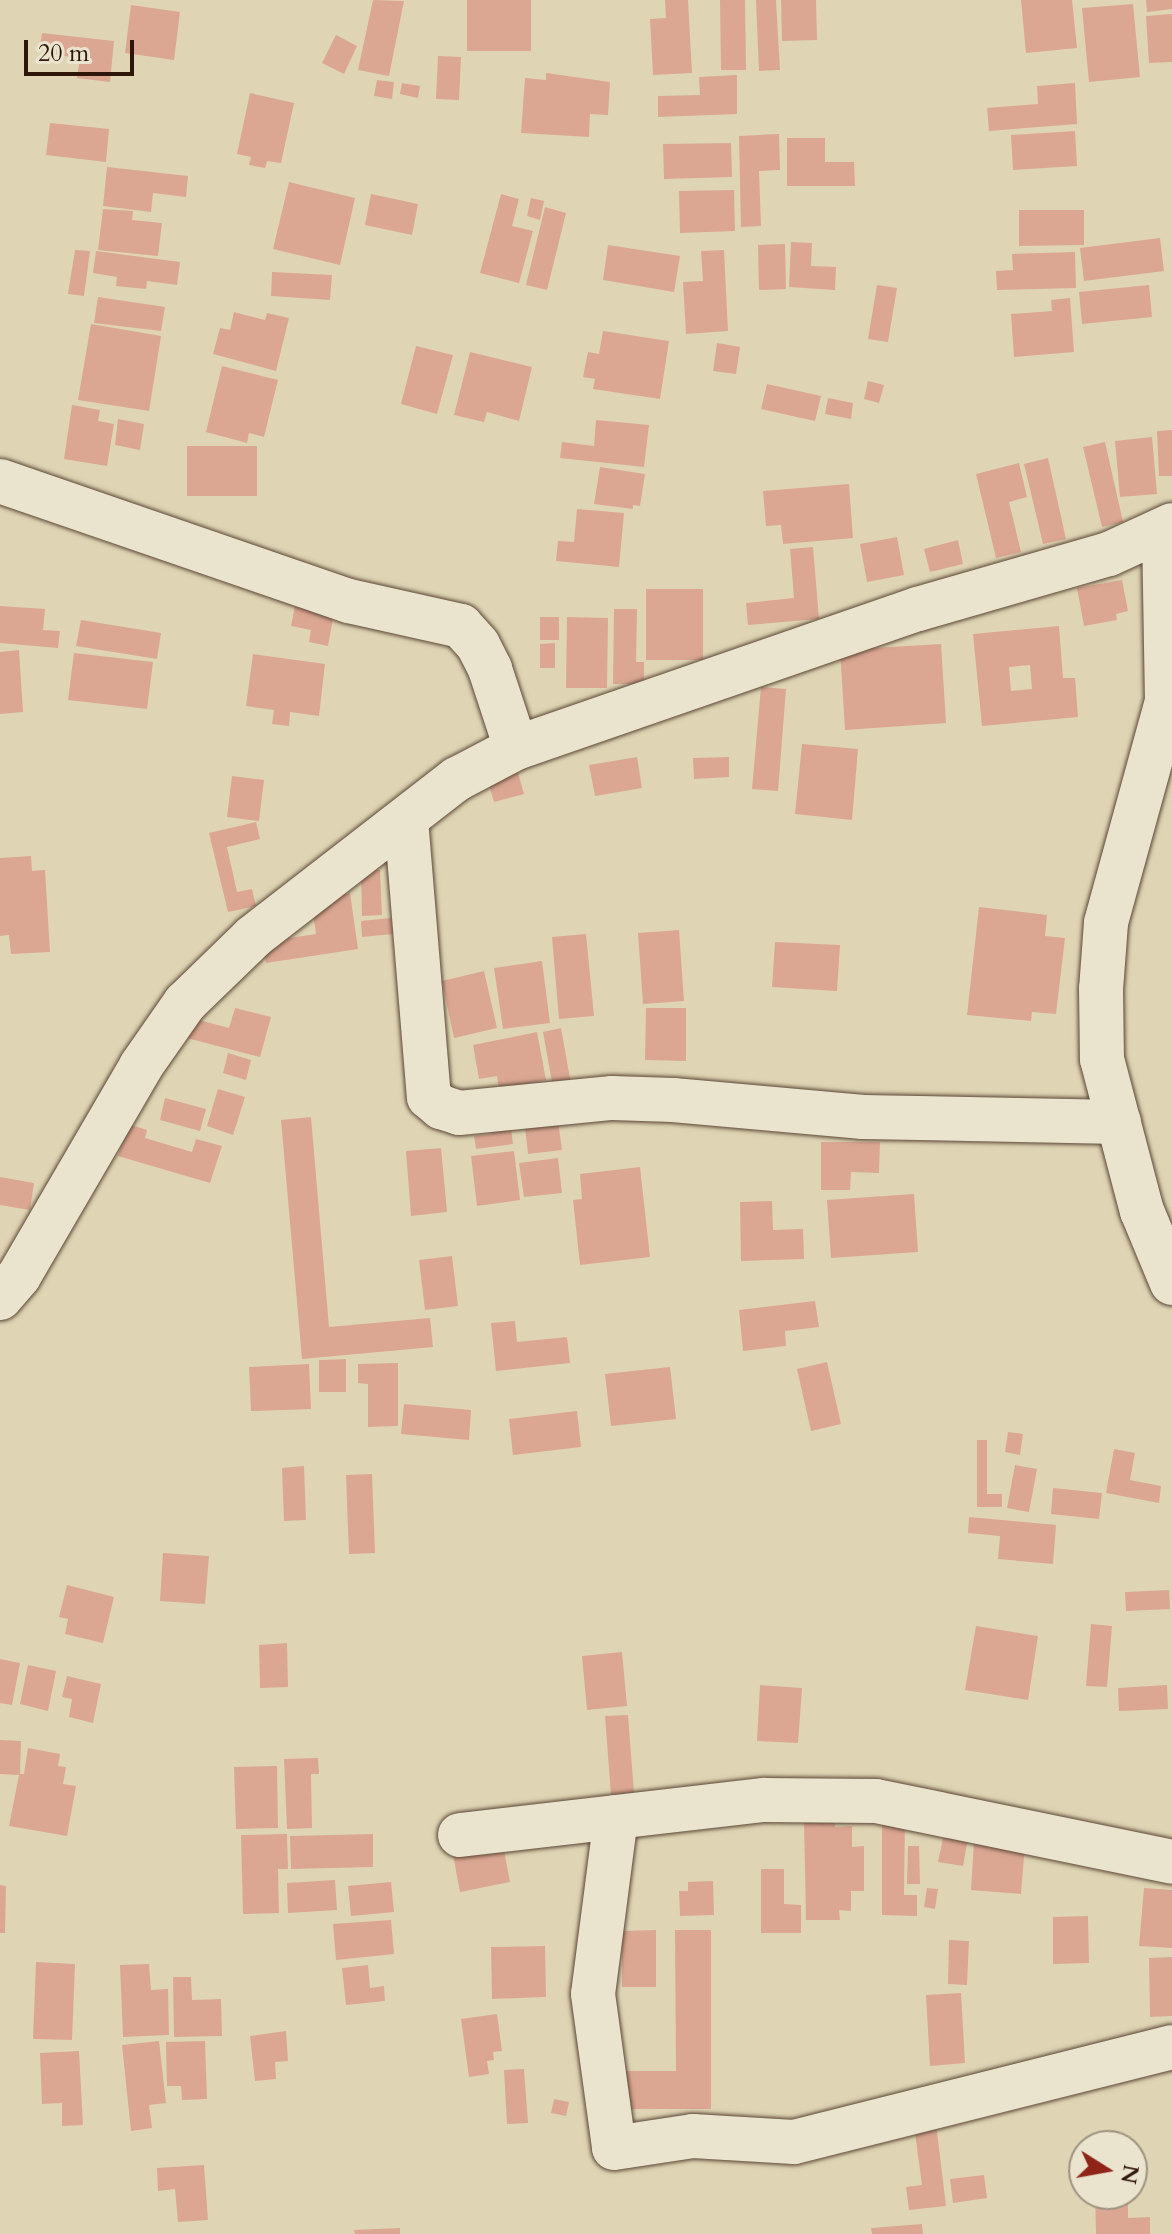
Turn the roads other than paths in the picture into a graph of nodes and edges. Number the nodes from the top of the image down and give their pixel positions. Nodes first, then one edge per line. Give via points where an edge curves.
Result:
1 (0, 481) edge
2 (1168, 528) edge
3 (516, 748) junction
4 (406, 819) junction
5 (1119, 1122) junction
6 (1172, 1283) edge
7 (0, 1298) edge
8 (616, 1817) junction
9 (460, 1835) dead end
10 (1172, 1862) edge
11 (1172, 2047) edge

1 - 3 street via 349,601 461,626 490,669
2 - 3 street via 1109,554 918,609
2 - 5 street via 1167,701 1106,923 1102,1059
3 - 4 street via 457,779
4 - 5 street via 429,1097 441,1107 459,1113 612,1098 863,1117
4 - 7 street via 253,937 185,1003 141,1066 19,1276
5 - 6 street via 1142,1211
8 - 9 street
8 - 10 street via 764,1800 876,1801
8 - 11 street via 593,1994 614,2148 693,2136 794,2142

